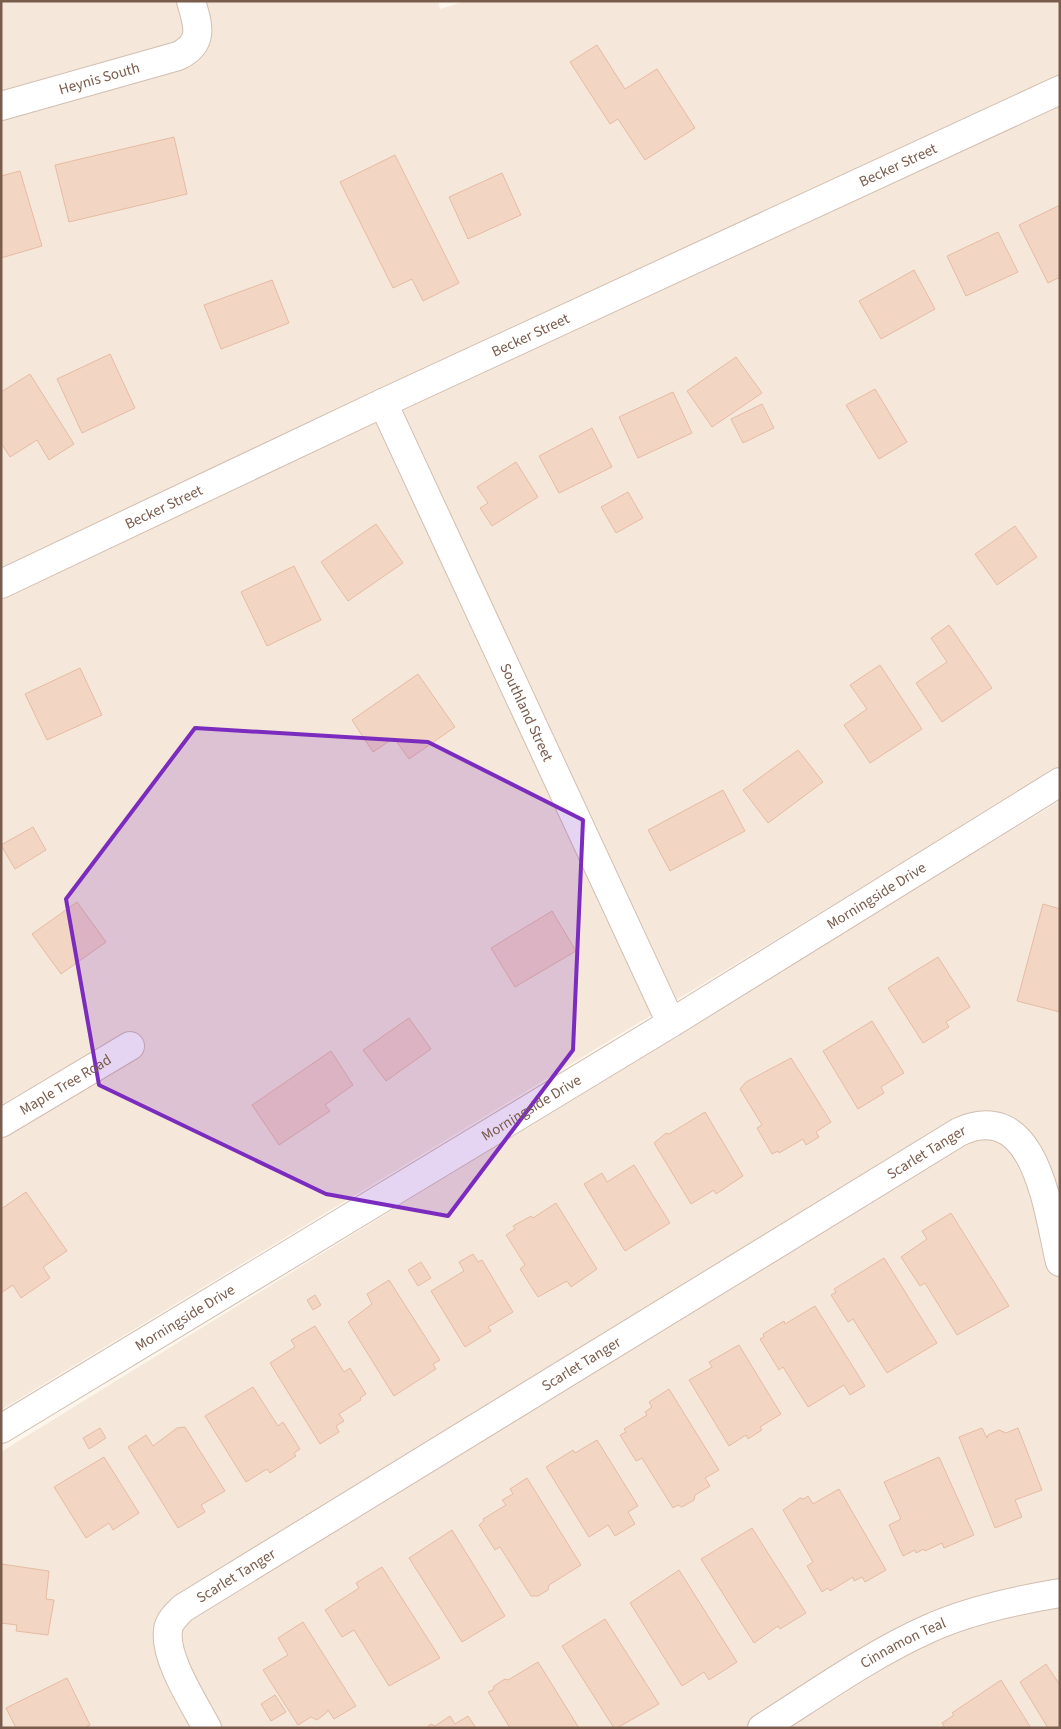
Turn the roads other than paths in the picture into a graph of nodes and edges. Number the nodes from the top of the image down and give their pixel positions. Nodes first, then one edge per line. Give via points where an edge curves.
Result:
1 (191, 1) edge
2 (1060, 90) edge
3 (1, 106) edge
4 (383, 403) junction
5 (1, 584) edge
6 (1060, 782) edge
7 (671, 1023) junction
8 (130, 1046) dead end
9 (1, 1123) edge
10 (1060, 1262) edge
11 (1, 1429) edge
12 (1060, 1593) edge
13 (207, 1728) edge
14 (762, 1728) edge

1 - 3 street, Heynis South via 198,32 195,44 178,56
2 - 4 street, Becker Street
4 - 5 street, Becker Street
4 - 7 street, Southland Street
6 - 7 street, Morningside Drive
7 - 11 street, Morningside Drive
8 - 9 street, Maple Tree Road
10 - 13 street, Scarlet Tanger via 1038,1174 1026,1147 1007,1130 984,1126 959,1132 178,1613 168,1628 167,1642
12 - 14 street, Cinnamon Teal via 1005,1604 930,1628 881,1654

